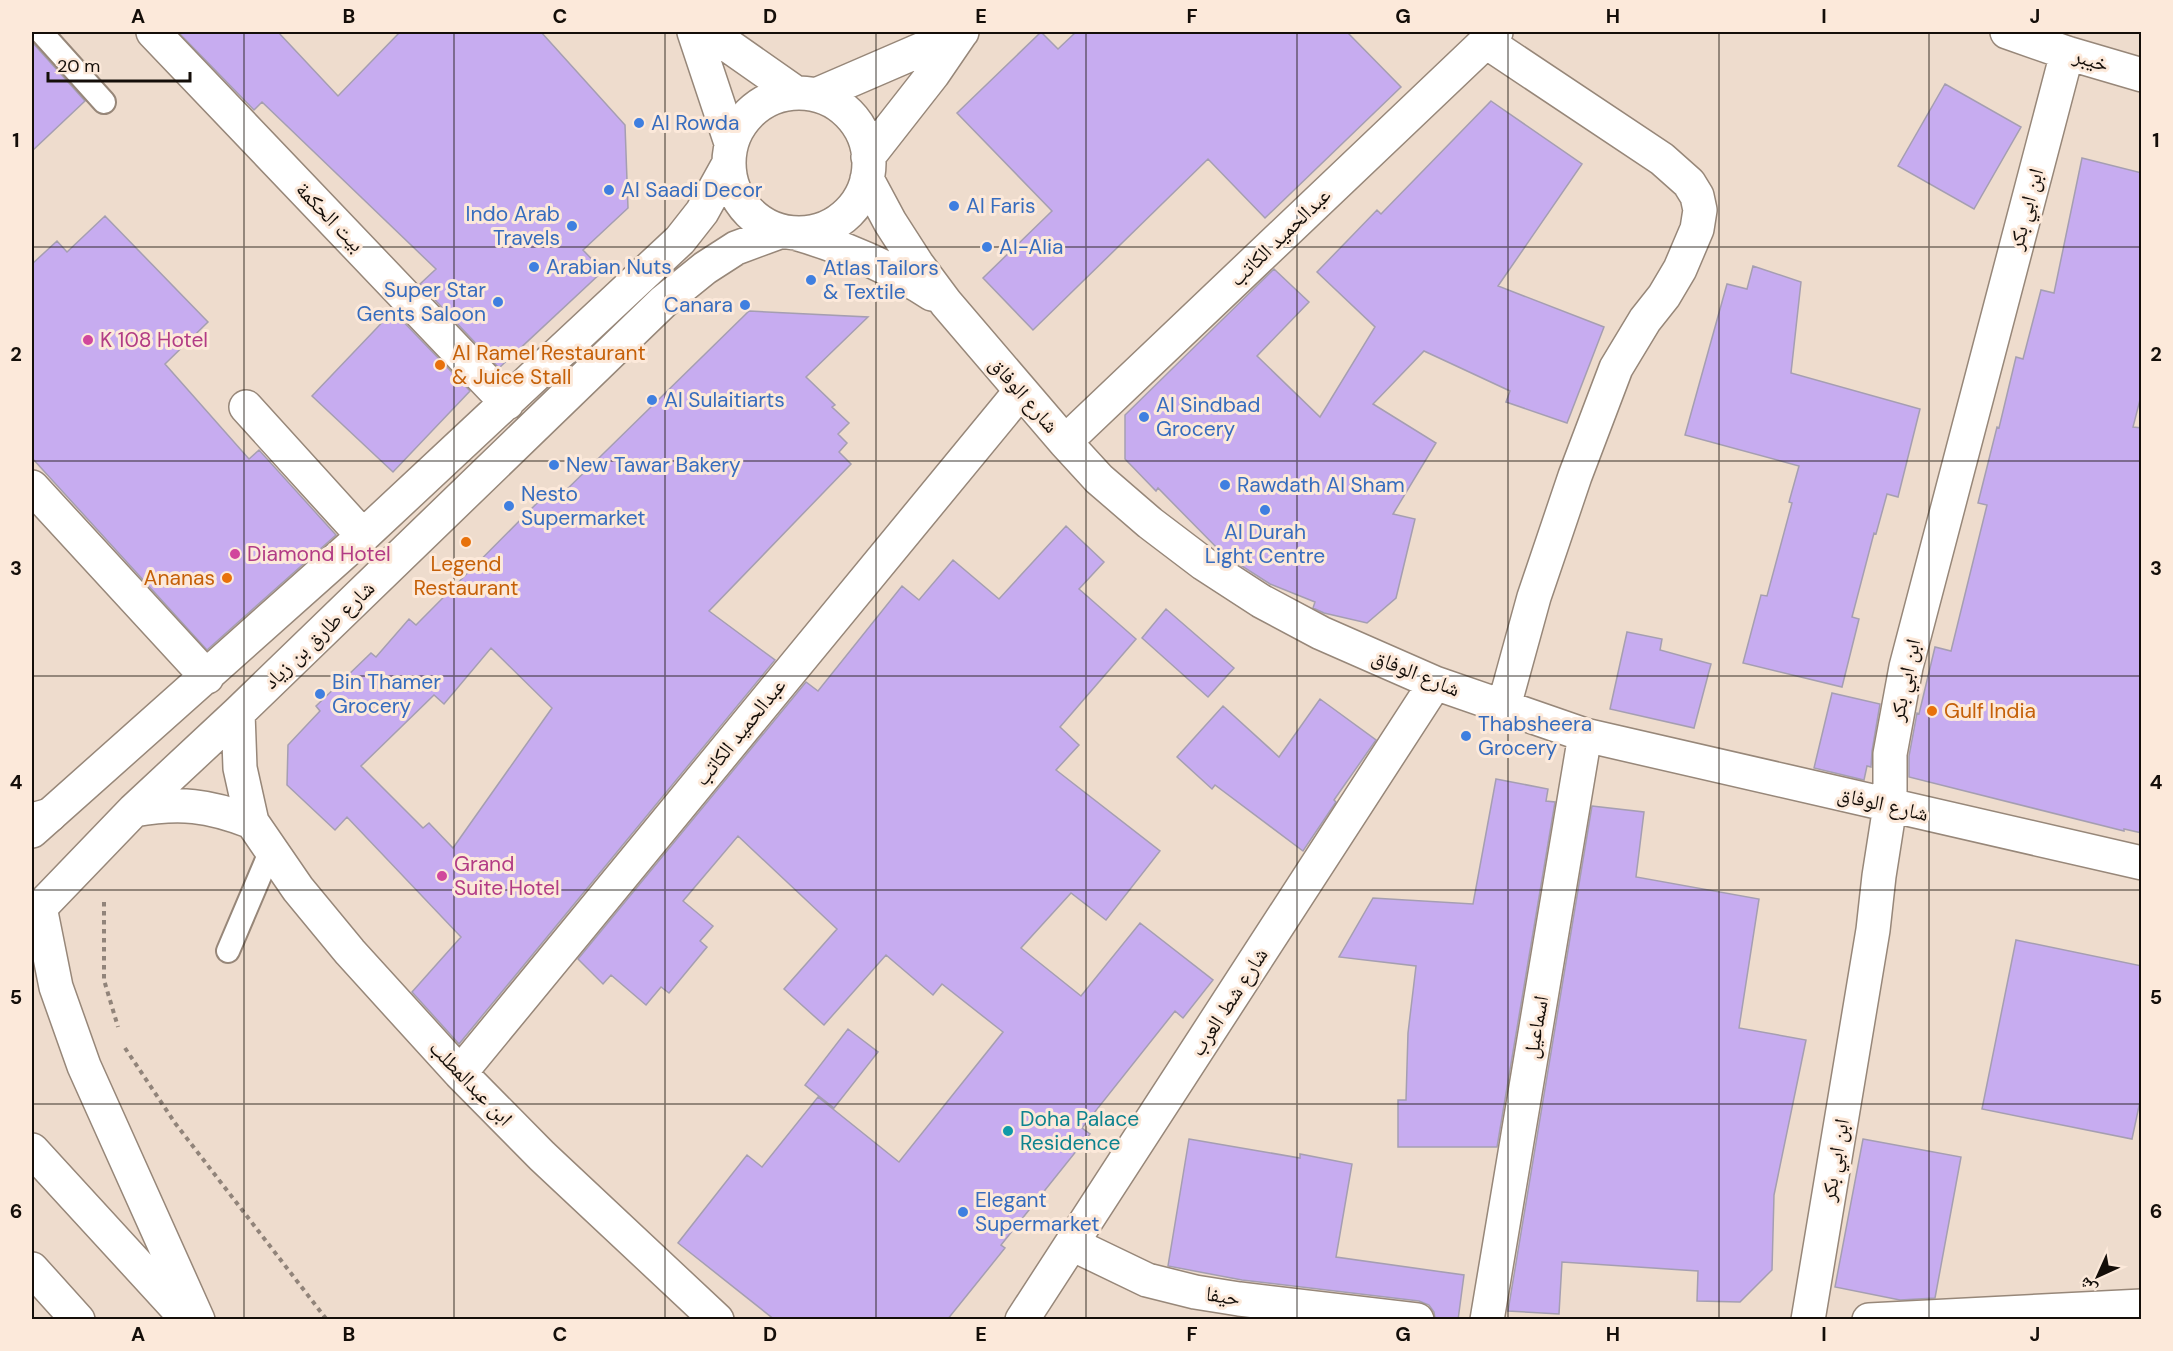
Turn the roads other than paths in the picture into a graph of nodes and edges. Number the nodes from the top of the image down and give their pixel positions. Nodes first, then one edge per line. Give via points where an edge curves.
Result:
1 (41, 32) edge
2 (153, 32) edge
3 (694, 32) edge
4 (709, 32) edge
5 (962, 32) edge
6 (2007, 32) edge
7 (1490, 36) edge
8 (2067, 53) junction
9 (2142, 75) edge
10 (806, 94) junction
11 (104, 102) dead end
12 (730, 154) junction
13 (868, 168) junction
14 (790, 232) junction
15 (946, 303) junction
16 (1020, 392) junction
17 (507, 403) junction
18 (246, 406) dead end
19 (1065, 442) junction
20 (32, 487) edge
21 (363, 536) junction
22 (207, 676) junction
23 (1435, 683) junction
24 (1504, 706) junction
25 (238, 713) junction
26 (1585, 735) junction
27 (1890, 806) junction
28 (134, 810) junction
29 (38, 822) edge
30 (252, 822) junction
31 (271, 850) junction
32 (2142, 863) edge
33 (36, 911) edge
34 (228, 951) dead end
35 (460, 1073) junction
36 (32, 1150) edge
37 (1072, 1244) junction
38 (32, 1269) edge
39 (2142, 1306) edge
40 (78, 1320) edge
41 (188, 1320) edge
42 (198, 1320) edge
43 (717, 1320) edge
44 (1022, 1320) edge
45 (1417, 1320) edge
46 (1486, 1320) edge
47 (1808, 1320) edge
48 (1869, 1320) edge

1 - 11 lane
2 - 17 street, بيت الحكمة
3 - 12 street
4 - 10 street
5 - 10 street
5 - 13 street
6 - 8 street, خيبر
7 - 19 street, عبدالحميد الكاتب
7 - 24 street via 1662,159 1689,183 1700,210 1697,229 1680,269 1616,368 1534,597
8 - 9 street, خيبر
8 - 27 street, ابن ابي بكر via 1906,667 1890,754
10 - 12 street via 775,97 755,108 741,123
10 - 13 street via 836,104 852,118 863,137
12 - 14 street via 733,188 746,209 766,226
12 - 17 street, شارع طارق بن زياد via 702,212 680,240
13 - 14 street via 858,202 842,219 821,231
13 - 15 street, شارع الوفاق via 890,222
14 - 15 street, شارع الوفاق via 875,261
14 - 25 street, شارع طارق بن زياد via 736,248 663,302
15 - 16 street, شارع الوفاق
16 - 19 street, شارع الوفاق
16 - 35 street, عبدالحميد الكاتب
17 - 21 street, شارع طارق بن زياد
18 - 21 street
19 - 23 street, شارع الوفاق via 1150,523 1204,564 1321,633
20 - 22 street
21 - 22 street, شارع طارق بن زياد
22 - 29 street, شارع طارق بن زياد
23 - 24 street, شارع الوفاق
23 - 37 street, شارع شط العرب
24 - 26 street, شارع الوفاق
25 - 28 street, شارع طارق بن زياد
25 - 30 street, ابن عبدالمطلب via 240,768
26 - 27 street, شارع الوفاق
26 - 46 street, اسماعيل
27 - 32 street, شارع الوفاق
27 - 47 street, ابن ابي بكر
28 - 30 street via 193,806 223,811
28 - 33 street, شارع طارق بن زياد
30 - 31 street, ابن عبدالمطلب
31 - 34 lane
31 - 35 street, ابن عبدالمطلب via 350,952
33 - 42 street via 56,987 84,1066
35 - 43 street, ابن عبدالمطلب via 542,1156
36 - 41 street
37 - 44 street, شارع شط العرب
37 - 45 street, حيفا via 1147,1280 1195,1292
38 - 40 street
39 - 48 street

